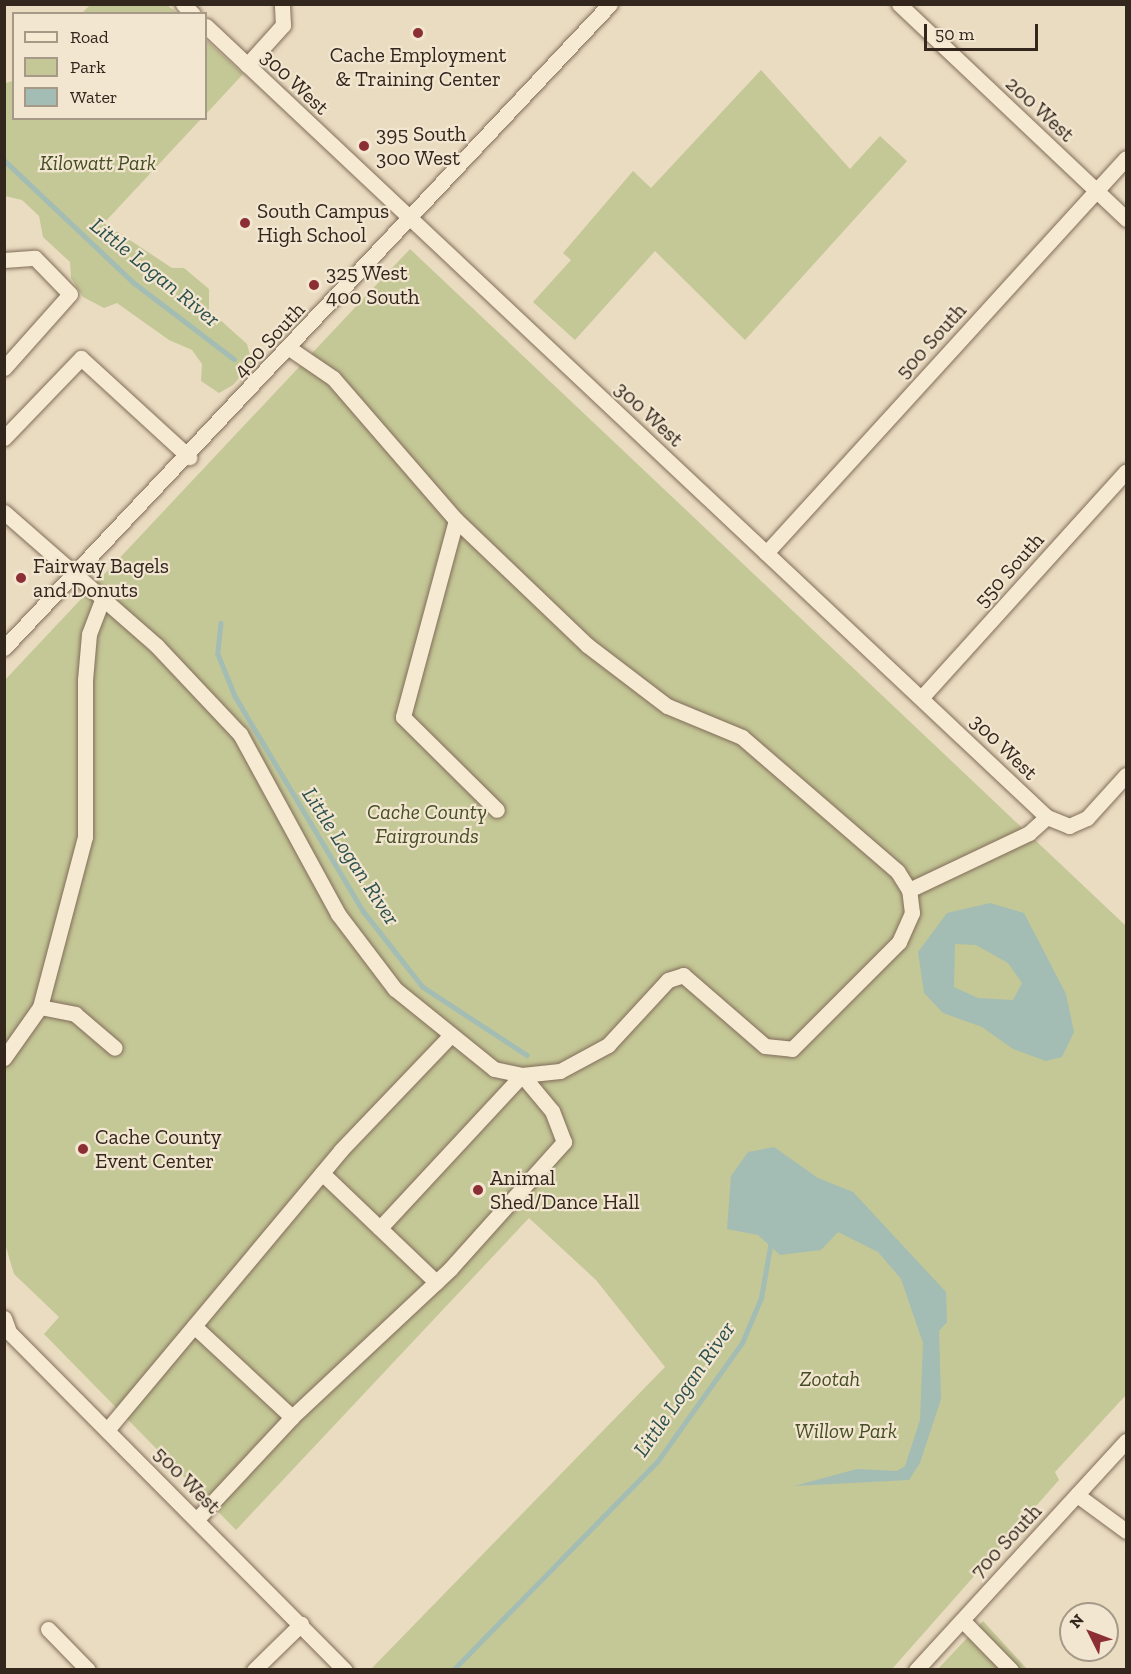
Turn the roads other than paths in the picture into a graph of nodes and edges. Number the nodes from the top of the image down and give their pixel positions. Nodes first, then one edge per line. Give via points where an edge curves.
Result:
1 (282, 4) edge
2 (610, 4) edge
3 (899, 4) edge
4 (207, 27) edge
5 (247, 65) junction
6 (1126, 158) edge
7 (1096, 191) junction
8 (410, 219) junction
9 (1126, 219) edge
10 (4, 260) edge
11 (289, 348) junction
12 (4, 368) edge
13 (4, 438) edge
14 (189, 457) junction
15 (1126, 471) edge
16 (4, 512) edge
17 (456, 520) junction
18 (766, 553) junction
19 (72, 576) junction
20 (101, 602) junction
21 (4, 648) edge
22 (922, 698) junction
23 (1126, 775) edge
24 (497, 810) dead end
25 (1047, 817) junction
26 (909, 890) junction
27 (40, 1007) junction
28 (450, 1036) junction
29 (115, 1048) dead end
30 (4, 1058) edge
31 (522, 1075) junction
32 (322, 1173) junction
33 (380, 1228) junction
34 (436, 1282) junction
35 (194, 1326) junction
36 (6, 1329) edge
37 (292, 1417) junction
38 (107, 1430) junction
39 (1126, 1441) edge
40 (1077, 1495) junction
41 (197, 1519) junction
42 (1126, 1532) edge
43 (962, 1620) junction
44 (301, 1624) junction
45 (48, 1629) dead end
46 (88, 1670) edge
47 (254, 1670) edge
48 (345, 1670) edge
49 (916, 1670) edge
50 (1011, 1670) edge

1 - 5 street via 283,25
2 - 8 street, 400 South
3 - 7 street, 200 West
4 - 5 street, 300 West
5 - 8 street, 300 West
6 - 7 street, 500 South
7 - 9 street, 200 West
7 - 18 street, 500 South
8 - 11 street, 400 South
8 - 18 street, 300 West
10 - 12 street via 35,258 70,294
11 - 14 street, 400 South
11 - 17 street via 333,378
13 - 14 street via 81,358
14 - 19 street, 400 South
15 - 22 street, 550 South
16 - 19 street
17 - 24 street via 403,717
17 - 26 street via 586,645 667,706 742,736 897,871
18 - 22 street, 300 West
19 - 20 street
19 - 21 street, 400 South
20 - 27 street via 89,634 85,680 85,837
20 - 28 street via 157,646 240,734 338,914 395,989
22 - 25 street, 300 West
23 - 25 street, 300 West via 1087,818 1069,826
25 - 26 street via 1029,833
26 - 31 street via 912,913 899,942 792,1049 765,1046 683,975 668,980 608,1046 560,1071
27 - 29 street via 75,1014
27 - 30 street
28 - 31 street via 494,1069
28 - 32 street
31 - 33 street
31 - 34 street via 552,1111 564,1142
32 - 33 street
32 - 35 street
33 - 34 street
34 - 37 street
35 - 37 street
35 - 38 street
36 - 38 street, 500 West
37 - 41 street
38 - 41 street, 500 West
39 - 40 street, 700 South
40 - 42 street
40 - 43 street, 700 South
41 - 44 street, 500 West
43 - 49 street, 700 South
43 - 50 street
44 - 47 street
44 - 48 street, 500 West
45 - 46 street

